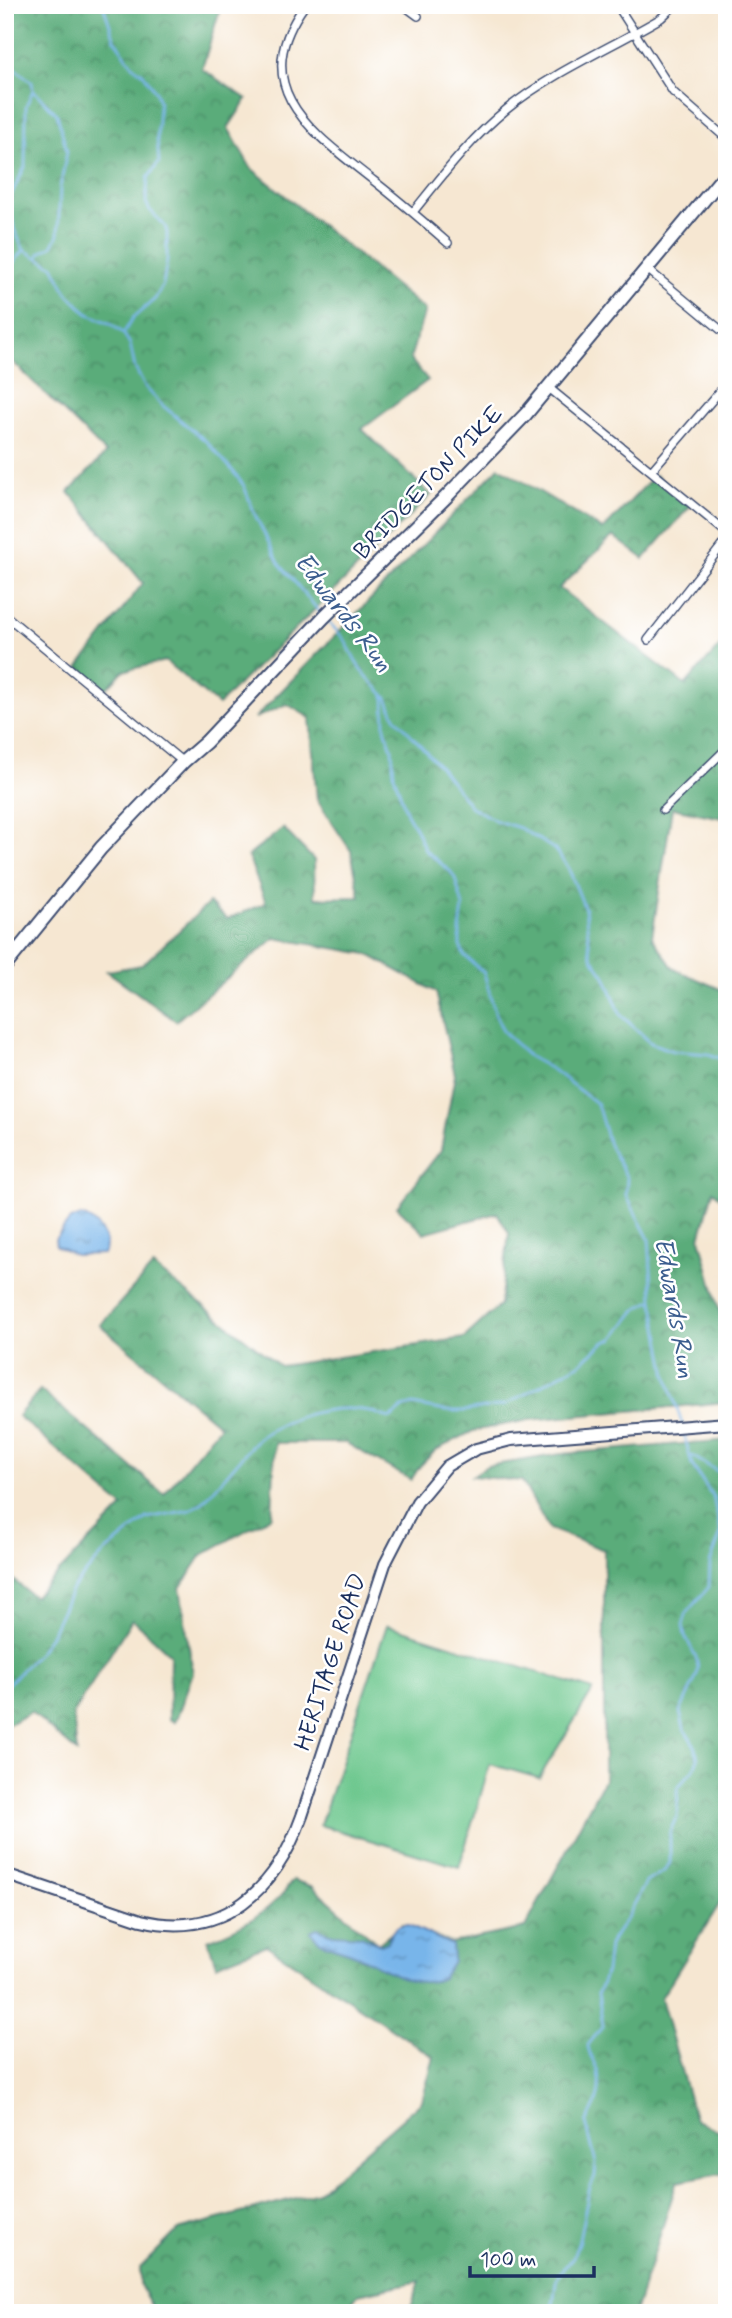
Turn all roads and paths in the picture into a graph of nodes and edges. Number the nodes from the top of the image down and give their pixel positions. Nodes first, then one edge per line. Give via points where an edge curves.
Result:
1 (305, 5) edge
2 (403, 5) edge
3 (617, 5) edge
4 (676, 5) edge
5 (418, 16) dead end
6 (634, 34) junction
7 (727, 139) edge
8 (727, 172) edge
9 (413, 212) junction
10 (448, 243) dead end
11 (646, 268) junction
12 (727, 335) edge
13 (727, 383) edge
14 (549, 388) junction
15 (652, 470) junction
16 (727, 533) edge
17 (727, 539) edge
18 (5, 615) edge
19 (648, 640) dead end
20 (727, 748) edge
21 (183, 762) junction
22 (663, 810) dead end
23 (5, 966) edge
24 (727, 1423) edge
25 (5, 1874) edge

1 - 9 street via 284,54 285,86 292,105 319,137
2 - 5 street
3 - 6 street
4 - 6 street
6 - 7 street via 673,92
6 - 9 street via 508,108 463,152
8 - 11 main road, BRIDGETON PIKE
9 - 10 street
11 - 12 street
11 - 14 main road, BRIDGETON PIKE
13 - 15 street
14 - 15 street
14 - 21 main road, BRIDGETON PIKE
15 - 16 street
17 - 19 street
18 - 21 street
20 - 22 street
21 - 23 main road, BRIDGETON PIKE via 81,870
24 - 25 street, HERITAGE ROAD via 498,1442 464,1455 440,1473 406,1520 385,1564 288,1852 269,1880 246,1901 206,1920 163,1924

